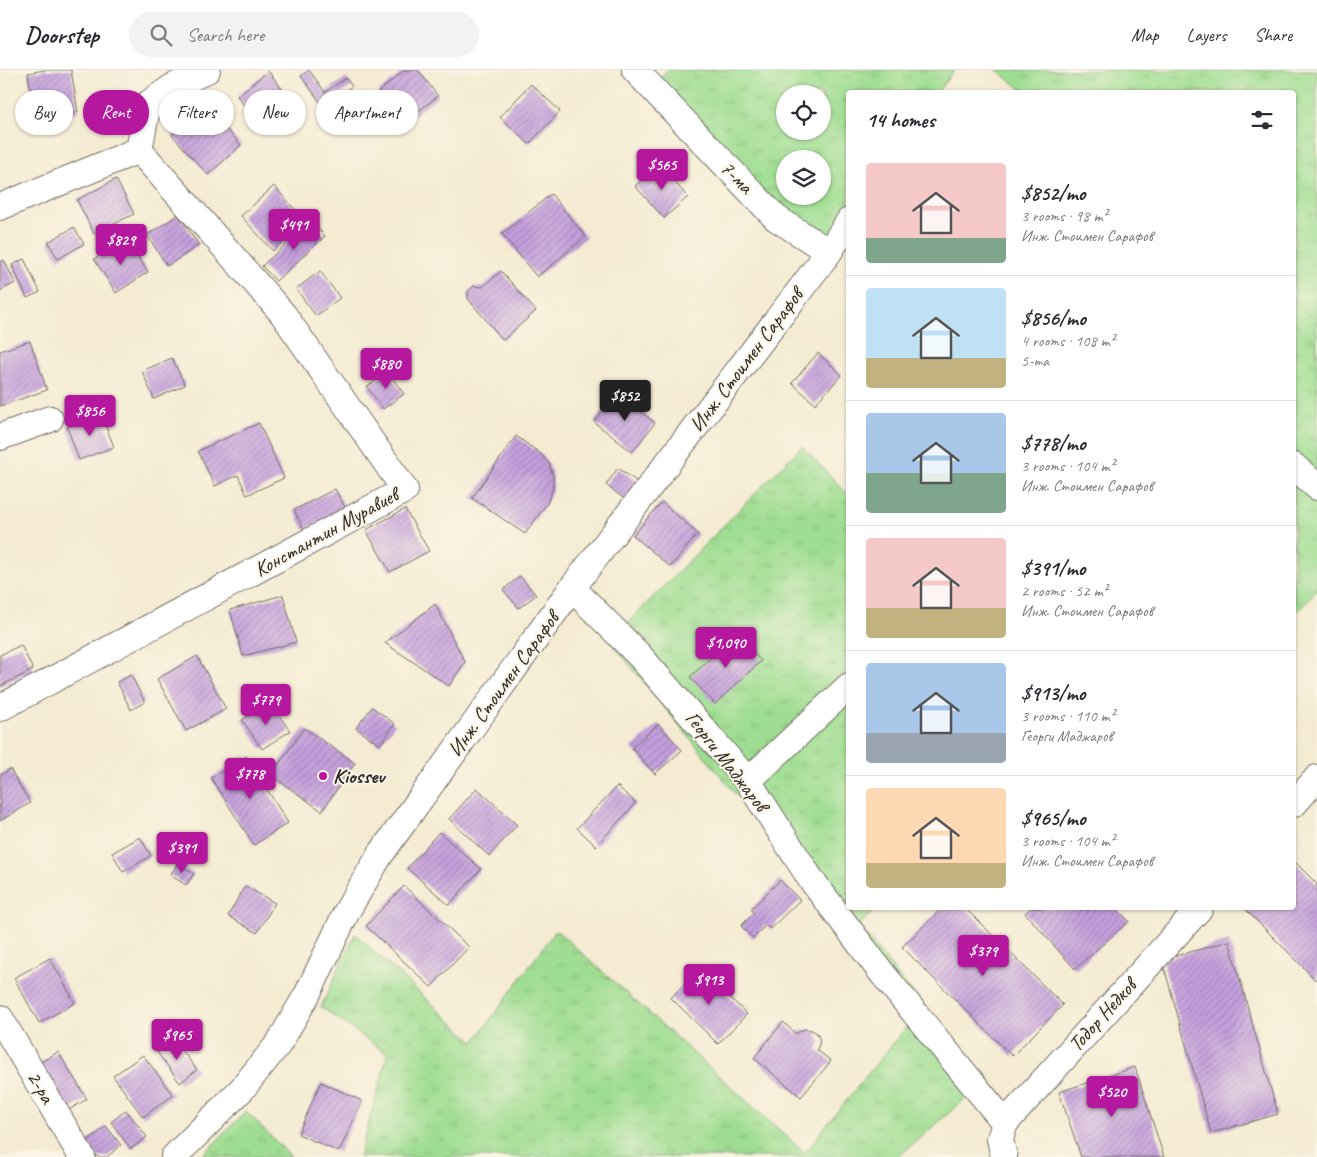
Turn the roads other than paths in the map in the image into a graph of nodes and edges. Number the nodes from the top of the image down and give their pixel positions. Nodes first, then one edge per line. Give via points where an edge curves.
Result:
1 (208, 70) edge
2 (635, 70) edge
3 (170, 79) edge
4 (139, 150) junction
5 (0, 207) edge
6 (846, 226) edge
7 (829, 252) junction
8 (50, 419) dead end
9 (0, 437) edge
10 (1296, 468) edge
11 (1317, 487) edge
12 (572, 588) junction
13 (846, 689) edge
14 (0, 708) edge
15 (1317, 778) edge
16 (748, 781) junction
17 (1296, 802) edge
18 (1198, 910) edge
19 (0, 1018) edge
20 (1005, 1123) junction
21 (82, 1157) edge
22 (174, 1157) edge
23 (1004, 1157) edge

1 - 3 street
2 - 7 street, 7-ма via 776,218
3 - 4 street via 148,104
4 - 5 street
4 - 14 street, Константин Муравиев via 283,314 405,490
6 - 7 street, Инж. Стоимен Сарафов
7 - 12 street, Инж. Стоимен Сарафов
8 - 9 street
10 - 11 street
12 - 16 street, Георги Маджаров via 639,655
12 - 22 street, Инж. Стоимен Сарафов via 380,855 347,911 308,993 278,1043 242,1089
13 - 16 street
15 - 17 street
16 - 20 street, Георги Маджаров via 810,878
18 - 20 street, Тодор Недков
19 - 21 street, 2-ра
20 - 23 street via 1000,1139

